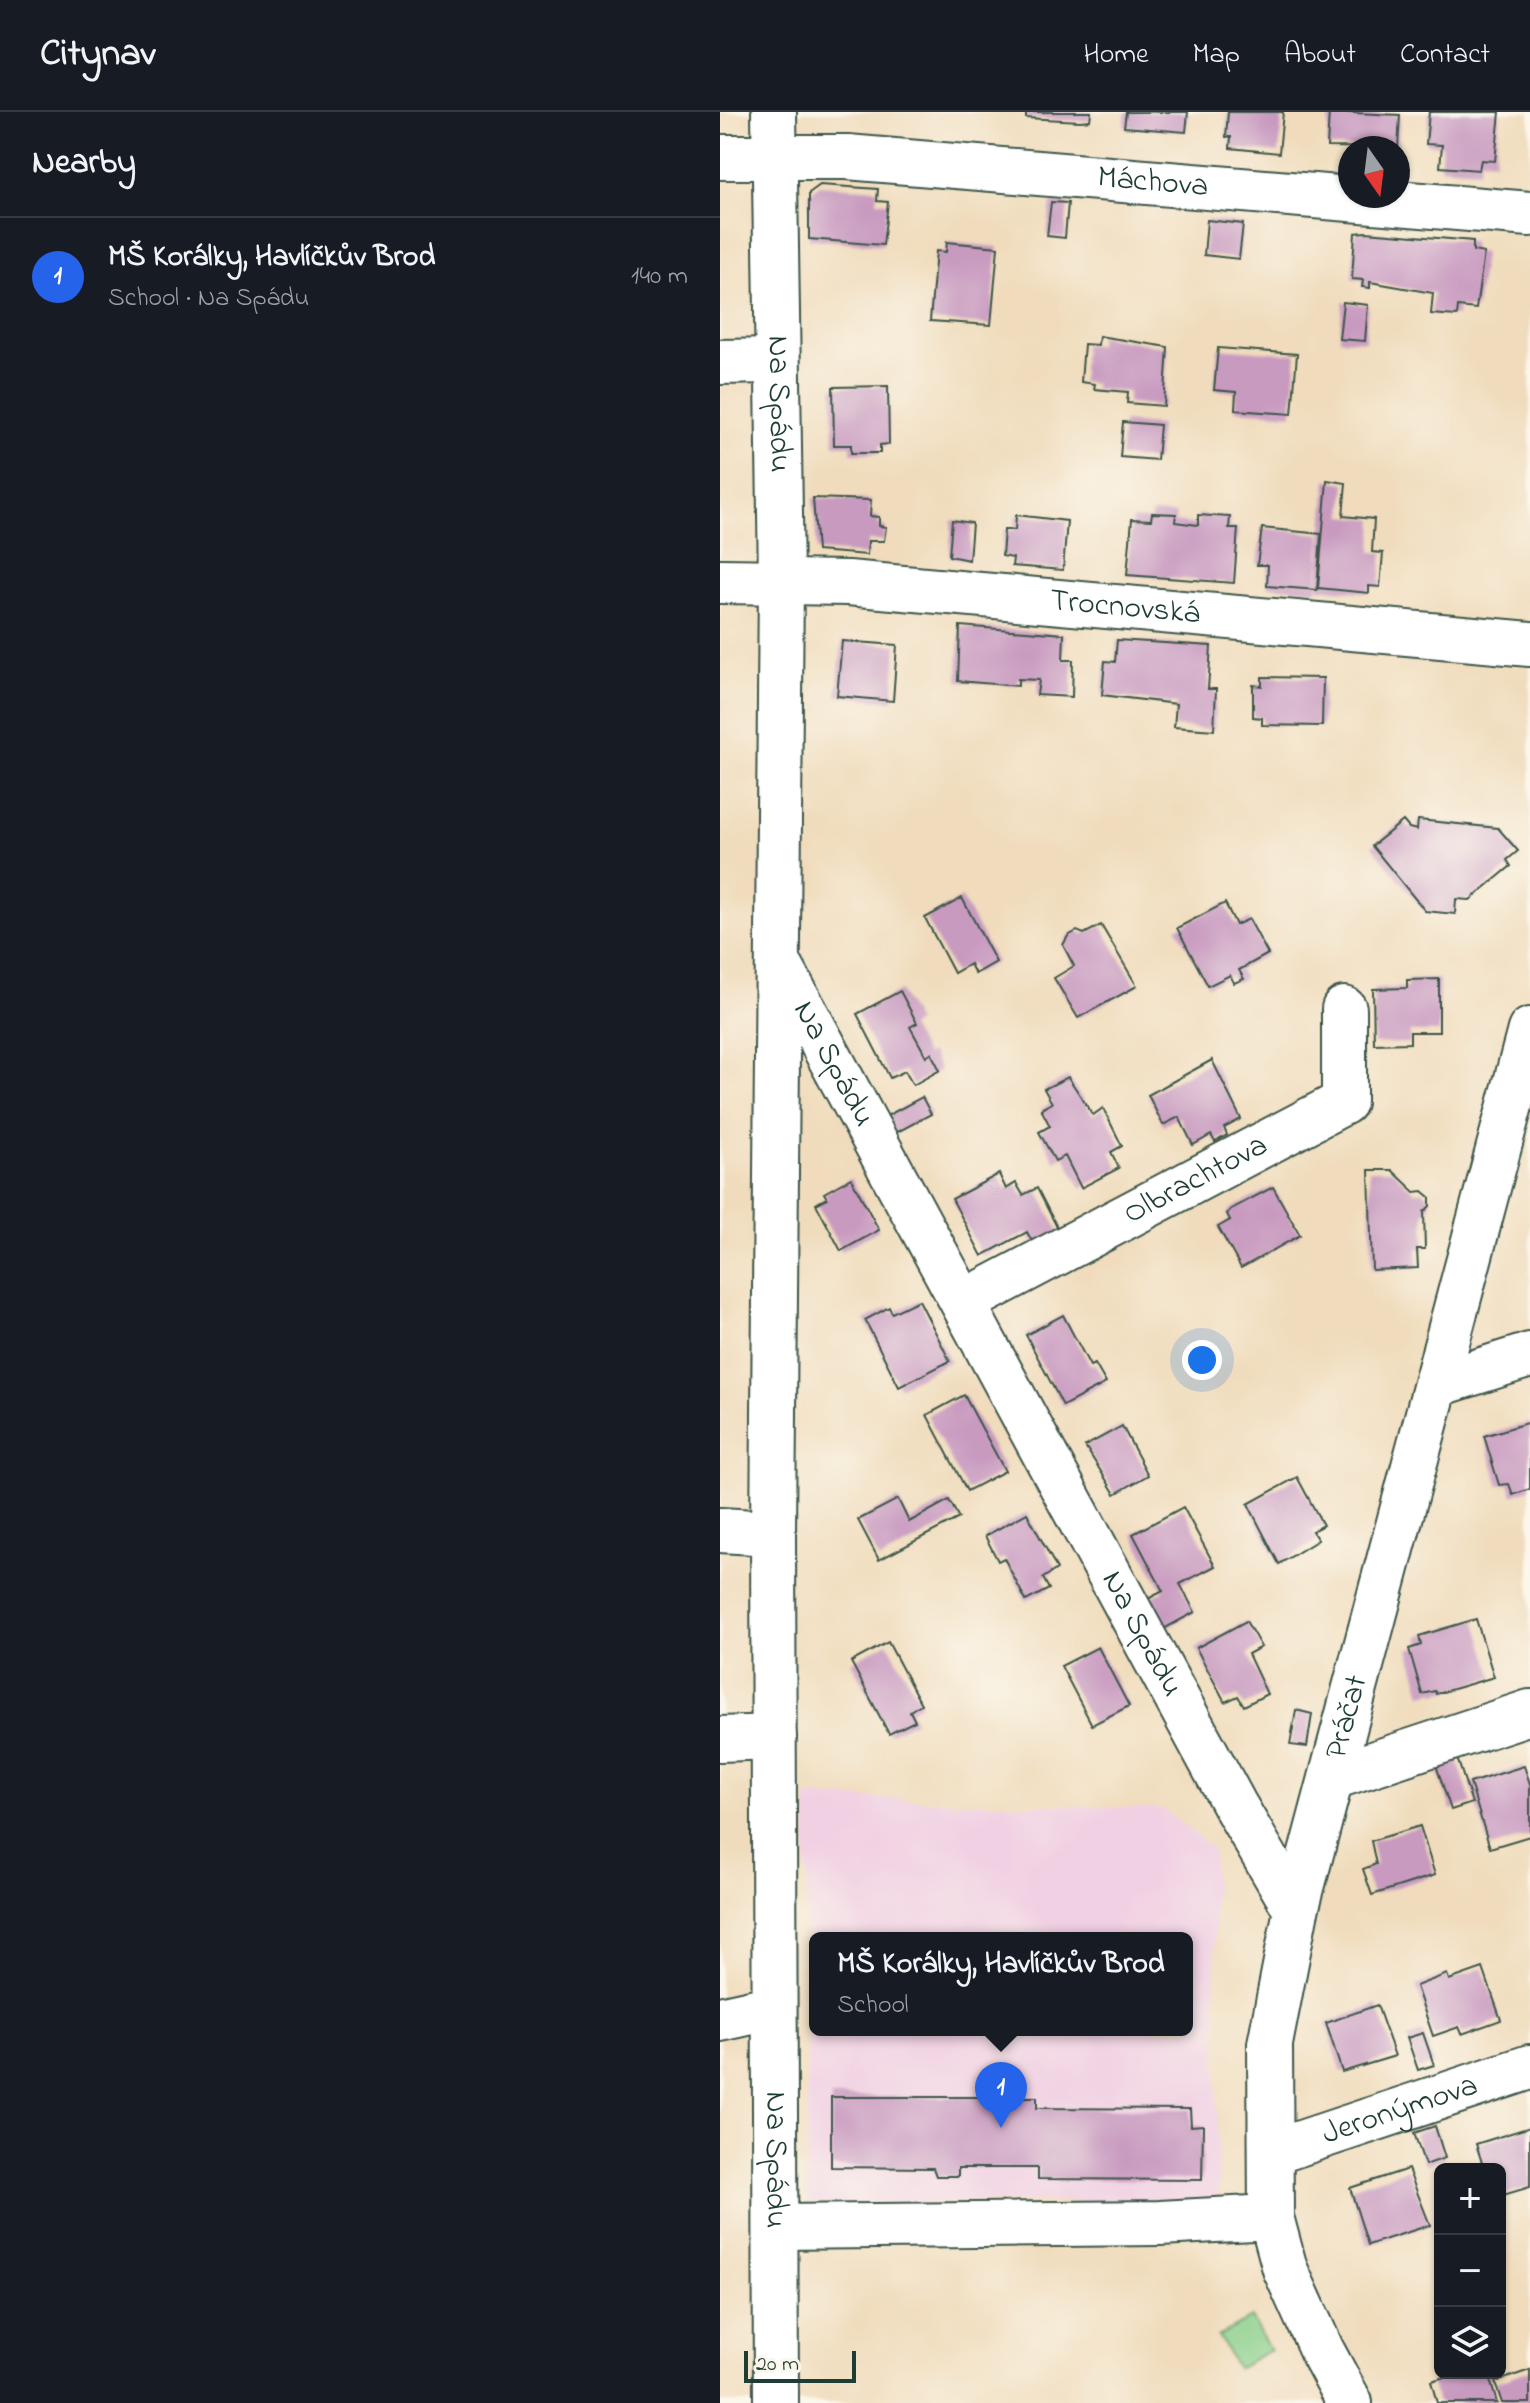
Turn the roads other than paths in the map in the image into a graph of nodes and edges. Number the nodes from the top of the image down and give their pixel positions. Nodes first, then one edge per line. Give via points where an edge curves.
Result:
1 (774, 112) edge
2 (774, 156) junction
3 (720, 157) edge
4 (1530, 214) edge
5 (777, 361) junction
6 (720, 362) edge
7 (781, 580) junction
8 (720, 581) edge
9 (1530, 644) edge
10 (781, 967) junction
11 (1344, 1009) dead end
12 (1530, 1030) edge
13 (964, 1302) junction
14 (1530, 1355) edge
15 (1438, 1384) junction
16 (720, 1530) edge
17 (773, 1533) junction
18 (1530, 1712) edge
19 (774, 1737) junction
20 (720, 1739) edge
21 (1333, 1777) junction
22 (1296, 1910) junction
23 (774, 2007) junction
24 (720, 2019) edge
25 (1530, 2067) edge
26 (1271, 2153) junction
27 (1271, 2217) junction
28 (776, 2227) junction
29 (776, 2403) edge
30 (1350, 2403) edge

1 - 2 street, Na Spádu
2 - 3 street, Máchova
2 - 4 street, Máchova via 897,160
2 - 5 street, Na Spádu
5 - 6 street
5 - 7 street, Na Spádu
7 - 8 street, Trocnovská
7 - 9 street, Trocnovská
7 - 10 street, Na Spádu
10 - 13 street, Na Spádu
10 - 17 street, Na Spádu
11 - 13 street, Olbrachtova via 1344,1102
12 - 15 street, Práčat
13 - 22 street, Na Spádu
14 - 15 street
15 - 21 street, Práčat
16 - 17 street
17 - 19 street, Na Spádu
18 - 21 street
19 - 20 street
19 - 23 street, Na Spádu
21 - 22 street, Práčat
22 - 26 street, Práčat via 1270,2044
23 - 24 street
23 - 28 street, Na Spádu
25 - 26 street, Jeronýmova
26 - 27 street, Práčat
27 - 28 street
27 - 30 street, Práčat via 1285,2269
28 - 29 street, Na Spádu

